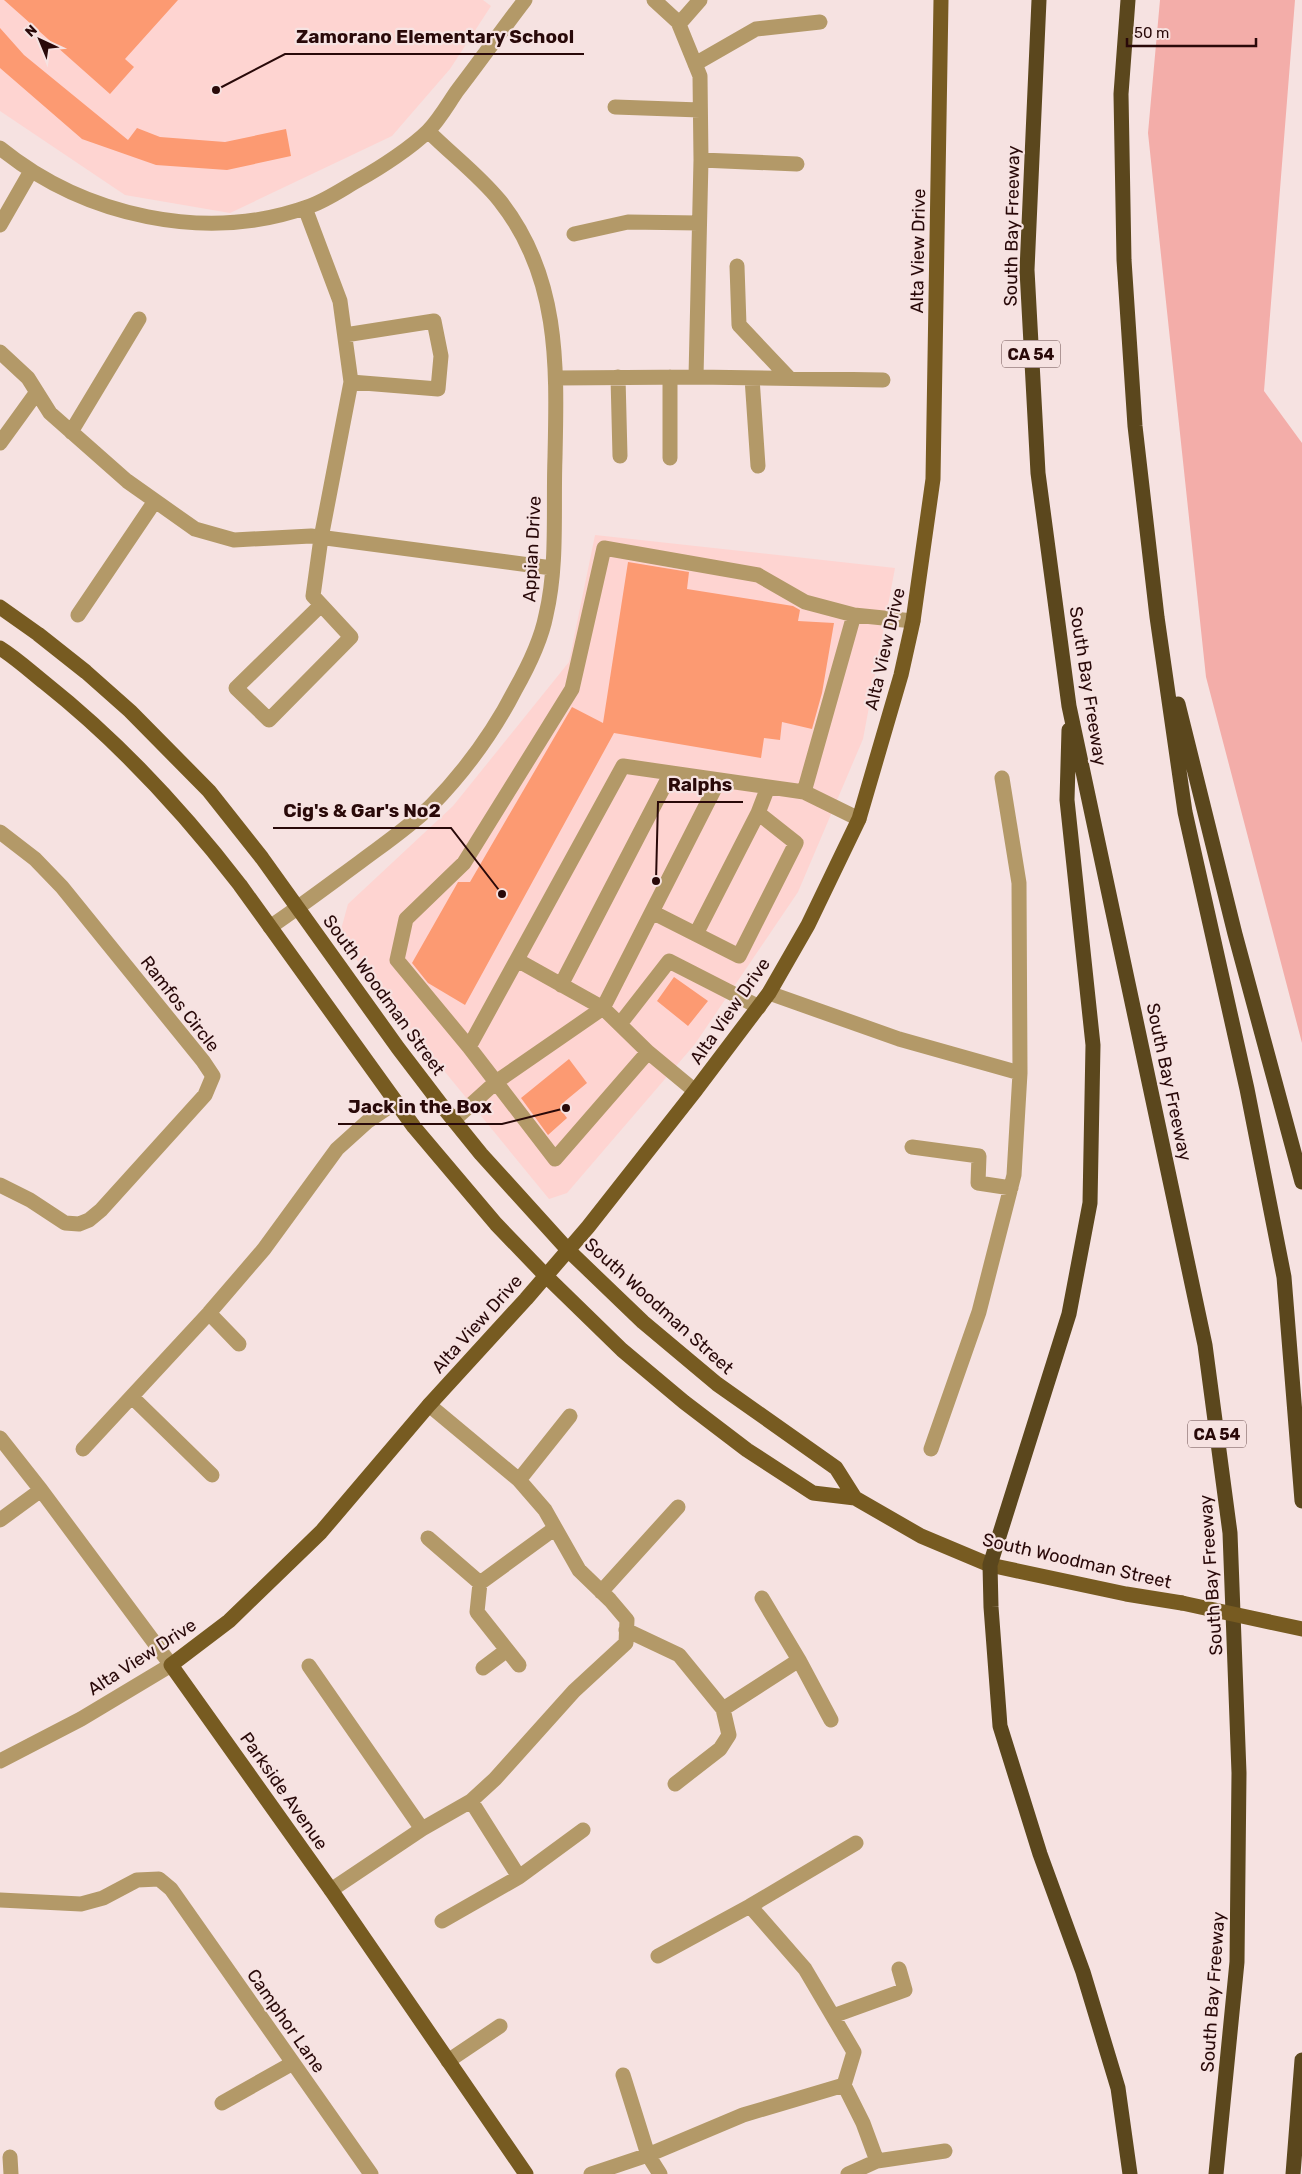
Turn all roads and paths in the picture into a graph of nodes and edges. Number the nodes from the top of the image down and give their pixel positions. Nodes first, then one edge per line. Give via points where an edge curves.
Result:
1 (525, 0) edge
2 (654, 0) edge
3 (700, 0) edge
4 (941, 0) edge
5 (1038, 0) edge
6 (1128, 0) edge
7 (820, 22) dead end
8 (679, 24) junction
9 (695, 64) junction
10 (614, 107) dead end
11 (700, 110) junction
12 (428, 131) junction
13 (0, 148) edge
14 (701, 160) junction
15 (797, 164) dead end
16 (31, 171) junction
17 (305, 208) junction
18 (699, 224) junction
19 (0, 225) edge
20 (574, 234) dead end
21 (737, 266) dead end
22 (140, 318) dead end
23 (345, 335) junction
24 (0, 352) edge
25 (618, 377) junction
26 (670, 377) junction
27 (696, 377) junction
28 (556, 378) junction
29 (752, 378) junction
30 (793, 378) junction
31 (883, 380) dead end
32 (351, 382) junction
33 (37, 392) junction
34 (71, 432) junction
35 (0, 443) edge
36 (620, 456) dead end
37 (670, 458) dead end
38 (758, 466) dead end
39 (155, 501) junction
40 (321, 538) junction
41 (552, 568) junction
42 (321, 605) junction
43 (0, 607) edge
44 (78, 615) dead end
45 (854, 615) junction
46 (1157, 617) junction
47 (913, 621) junction
48 (0, 648) edge
49 (1069, 706) junction
50 (671, 773) junction
51 (1002, 778) dead end
52 (719, 780) junction
53 (768, 787) junction
54 (804, 792) junction
55 (758, 813) junction
56 (859, 819) junction
57 (0, 832) edge
58 (298, 908) junction
59 (652, 912) junction
60 (270, 927) junction
61 (696, 934) junction
62 (517, 960) junction
63 (561, 985) junction
64 (770, 992) junction
65 (759, 1007) junction
66 (603, 1008) junction
67 (620, 1024) junction
68 (469, 1047) junction
69 (648, 1052) junction
70 (1020, 1073) junction
71 (496, 1082) junction
72 (695, 1091) junction
73 (396, 1102) junction
74 (454, 1120) junction
75 (912, 1148) dead end
76 (1302, 1182) edge
77 (0, 1185) edge
78 (1011, 1188) junction
79 (568, 1250) junction
80 (546, 1276) junction
81 (209, 1313) junction
82 (239, 1344) dead end
83 (132, 1397) junction
84 (429, 1405) junction
85 (570, 1416) dead end
86 (0, 1438) edge
87 (931, 1448) dead end
88 (84, 1449) dead end
89 (212, 1475) dead end
90 (519, 1480) junction
91 (41, 1490) junction
92 (855, 1498) junction
93 (1302, 1501) edge
94 (678, 1507) dead end
95 (0, 1520) edge
96 (554, 1529) junction
97 (428, 1538) dead end
98 (990, 1565) junction
99 (480, 1583) junction
100 (601, 1592) junction
101 (762, 1598) dead end
102 (1302, 1629) edge
103 (626, 1630) junction
104 (507, 1650) junction
105 (799, 1660) junction
106 (171, 1665) junction
107 (519, 1665) dead end
108 (309, 1666) dead end
109 (483, 1668) dead end
110 (723, 1709) junction
111 (831, 1720) dead end
112 (0, 1761) edge
113 (675, 1784) dead end
114 (470, 1801) junction
115 (422, 1829) junction
116 (583, 1830) dead end
117 (856, 1843) dead end
118 (519, 1877) junction
119 (331, 1890) junction
120 (0, 1900) edge
121 (750, 1906) junction
122 (442, 1921) dead end
123 (658, 1956) dead end
124 (899, 1969) dead end
125 (832, 2016) junction
126 (500, 2026) dead end
127 (1302, 2060) edge
128 (448, 2061) junction
129 (293, 2063) junction
130 (623, 2075) dead end
131 (844, 2085) junction
132 (222, 2103) dead end
133 (945, 2150) dead end
134 (648, 2156) junction
135 (10, 2157) dead end
136 (877, 2161) junction
137 (365, 2172) edge
138 (11, 2174) edge
139 (526, 2174) edge
140 (591, 2174) edge
141 (660, 2174) edge
142 (848, 2174) edge
143 (1130, 2174) edge
144 (1216, 2174) edge
145 (1293, 2174) edge

1 - 12 street
2 - 8 street
3 - 8 street
4 - 47 main road, Alta View Drive via 933,479
5 - 49 highway, South Bay Freeway / CA 54 via 1027,270 1038,473
6 - 46 highway via 1121,94 1124,260 1135,426
7 - 9 street via 756,29
8 - 9 street
9 - 11 street via 700,76
10 - 11 street
11 - 14 street
12 - 17 street via 378,169
12 - 28 street, Appian Drive via 485,184 526,241 549,306
13 - 16 street
14 - 15 street
14 - 18 street
16 - 17 street via 82,198 165,220 250,220
16 - 19 street
17 - 23 street via 340,301
18 - 20 street via 628,222
18 - 27 street
21 - 30 street via 739,325
22 - 34 street
23 - 32 street
23 - 32 street via 434,321 441,356 438,389
24 - 33 street via 28,378
25 - 26 street
25 - 28 street
25 - 36 street
26 - 27 street
26 - 37 street
27 - 29 street
28 - 41 street, Appian Drive
29 - 30 street
29 - 38 street
30 - 31 street
32 - 40 street
33 - 34 street via 50,413
33 - 35 street
34 - 39 street
39 - 40 street via 196,529 234,540
39 - 44 street
40 - 41 street
40 - 42 street via 312,596
41 - 58 street, Appian Drive via 546,615 529,662 504,711 470,761 408,827
42 - 42 street via 236,688 269,720 351,638
43 - 58 main road, South Woodman Street via 86,672 173,753 240,829
45 - 47 street
45 - 54 street
45 - 68 street via 806,602 758,575 604,548 572,689 464,863 406,918 397,960
46 - 76 highway via 1235,934
46 - 93 highway via 1185,812 1247,1089 1284,1277
47 - 56 main road, Alta View Drive via 901,675
48 - 60 main road, South Woodman Street via 68,701 115,744 213,850
49 - 98 highway via 1067,800 1093,1045 1090,1203 1069,1314
49 - 144 highway, South Bay Freeway / CA 54 via 1205,1345 1230,1533 1238,1773 1237,1962
50 - 52 street
50 - 62 street via 623,766
50 - 63 street
51 - 70 street via 1019,883
52 - 53 street
52 - 59 street
53 - 54 street
53 - 55 street
54 - 56 street
55 - 61 street
55 - 61 street via 796,843 739,956
56 - 64 main road, Alta View Drive via 808,925
57 - 77 street, Ramfos Circle via 35,859 62,887 213,1076 205,1095 89,1220 79,1224 65,1223
58 - 60 street, Appian Drive
58 - 74 main road, South Woodman Street
59 - 61 street
59 - 66 street
60 - 73 main road, South Woodman Street
62 - 63 street
62 - 68 street
63 - 66 street
64 - 65 main road, Alta View Drive
64 - 70 street via 899,1039
65 - 67 street via 669,961
65 - 72 main road, Alta View Drive
66 - 67 street
66 - 71 street
67 - 69 street
68 - 71 street
69 - 71 street via 555,1159
69 - 72 street
70 - 78 street
71 - 74 street
72 - 79 main road, Alta View Drive
73 - 80 main road, South Woodman Street via 496,1224
73 - 81 street via 368,1121 337,1149 264,1248
74 - 79 main road, South Woodman Street
75 - 78 street via 979,1156 978,1183
78 - 87 street via 979,1312
79 - 80 main road, Alta View Drive
79 - 92 main road, South Woodman Street via 623,1304 717,1384 836,1468
80 - 84 main road, Alta View Drive
80 - 92 main road, South Woodman Street via 622,1350 747,1450 813,1493
81 - 82 street
81 - 83 street
83 - 88 street
83 - 89 street
84 - 90 street
84 - 106 main road, Alta View Drive via 321,1532 229,1621
85 - 90 street
86 - 91 street, Parkside Avenue
90 - 96 street via 545,1510
91 - 95 street
91 - 106 street, Parkside Avenue
92 - 98 main road, South Woodman Street via 921,1536
94 - 100 street
96 - 99 street
96 - 100 street via 579,1570
97 - 99 street
98 - 102 main road, South Woodman Street, bridge
98 - 143 highway via 1000,1726 1040,1854 1083,1972 1118,2088
99 - 104 street via 477,1612
100 - 103 street via 627,1620
101 - 105 street
103 - 110 street via 679,1655
103 - 114 street via 626,1643 574,1691 495,1779
104 - 107 street
104 - 109 street
105 - 110 street
105 - 111 street
106 - 112 street, Alta View Drive via 81,1719
106 - 119 main road, Parkside Avenue
108 - 115 street
110 - 113 street via 729,1735 720,1749
114 - 115 street
114 - 118 street
115 - 119 street
116 - 118 street
117 - 121 street
118 - 122 street
119 - 128 main road, Parkside Avenue
120 - 129 street, Camphor Lane via 81,1904 103,1898 138,1880 159,1879 171,1889
121 - 123 street
121 - 125 street via 805,1969
124 - 125 street via 904,1990
125 - 131 street via 854,2052
126 - 128 street
127 - 145 highway
128 - 139 main road, Parkside Avenue
129 - 132 street
129 - 137 street, Camphor Lane
130 - 134 street
131 - 134 street via 743,2115
131 - 136 street
133 - 136 street
134 - 140 street
134 - 141 street
135 - 138 street
136 - 142 street

